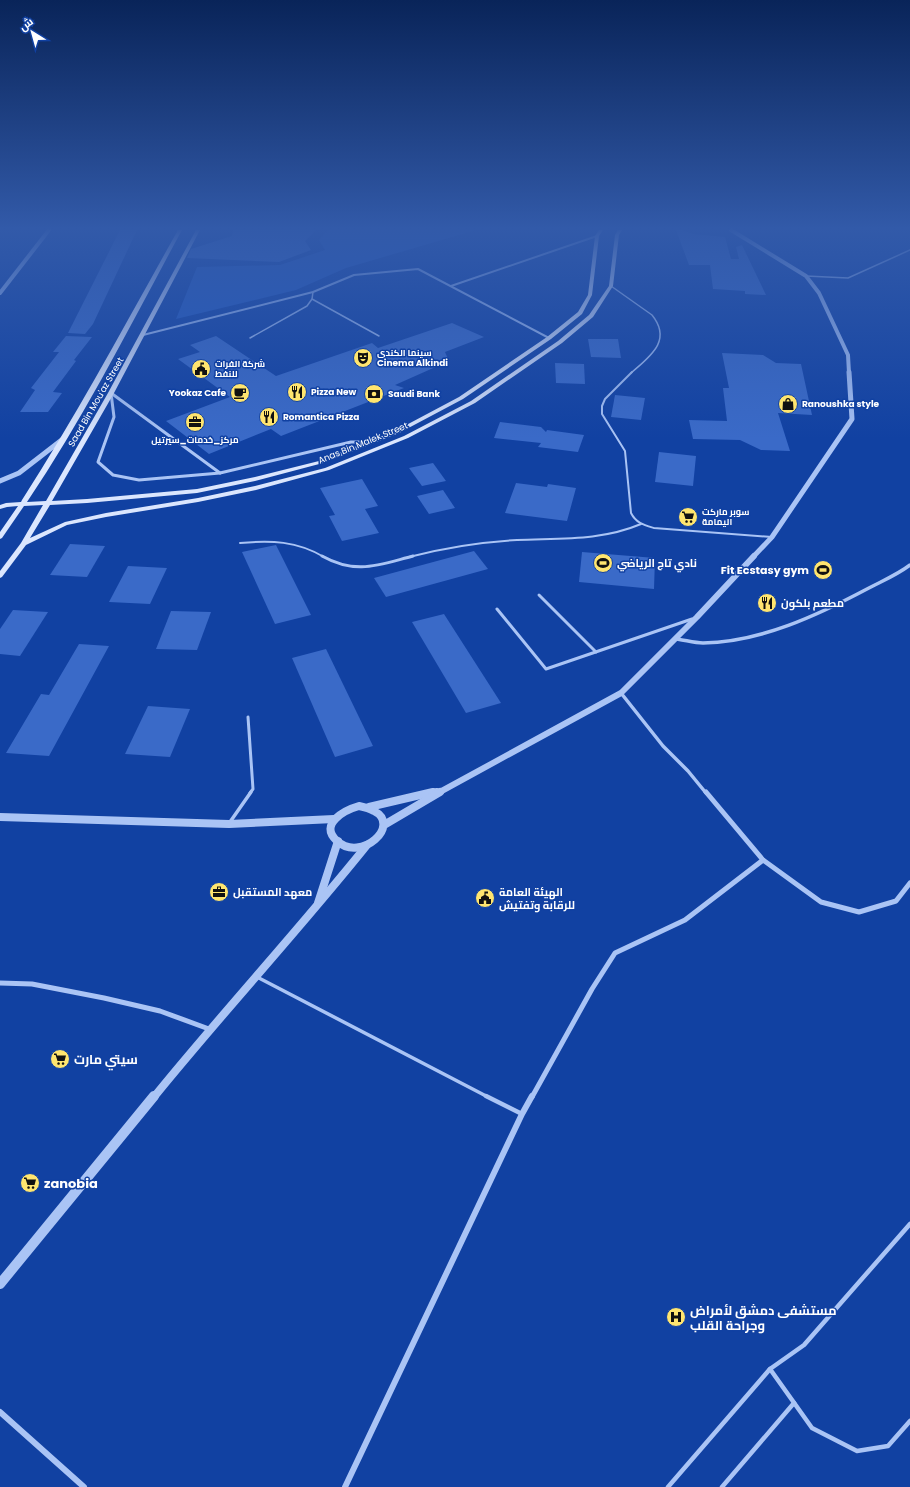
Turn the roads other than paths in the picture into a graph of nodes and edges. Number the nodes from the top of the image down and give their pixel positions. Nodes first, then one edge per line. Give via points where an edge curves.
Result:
1 (141, 299) edge
2 (162, 299) edge
3 (284, 299) edge
4 (312, 299) joint
5 (476, 299) edge
6 (588, 299) edge
7 (602, 299) edge
8 (630, 299) edge
9 (822, 299) edge
10 (143, 335) junction
11 (380, 336) dead end
12 (250, 338) dead end
13 (549, 338) junction
14 (111, 393) junction
15 (63, 439) junction
16 (370, 442) junction
17 (220, 473) junction
18 (0, 481) edge
19 (2, 505) edge
20 (641, 524) junction
21 (0, 537) edge
22 (772, 537) junction
23 (24, 544) junction
24 (240, 544) dead end
25 (910, 565) edge
26 (0, 576) edge
27 (539, 595) dead end
28 (497, 609) dead end
29 (697, 618) junction
30 (676, 639) junction
31 (596, 652) junction
32 (621, 693) junction
33 (248, 716) dead end
34 (446, 789) junction
35 (369, 807) junction
36 (0, 817) edge
37 (334, 819) junction
38 (229, 824) junction
39 (384, 825) junction
40 (338, 841) junction
41 (367, 845) junction
42 (763, 860) junction
43 (910, 883) edge
44 (316, 907) junction
45 (256, 976) junction
46 (0, 983) edge
47 (209, 1029) junction
48 (522, 1114) junction
49 (910, 1224) edge
50 (0, 1284) edge
51 (770, 1369) junction
52 (794, 1403) junction
53 (0, 1412) edge
54 (910, 1421) edge
55 (84, 1487) edge
56 (345, 1487) edge
57 (668, 1487) edge
58 (722, 1487) edge

1 - 15 main road, Saad Bin Mou'az Street
2 - 10 main road, Saad Bin Mou'az Street
3 - 10 street
4 - 11 lane
4 - 12 lane via 307,306
5 - 13 street
6 - 13 main road, Anas Bin Malek Street via 580,313
7 - 23 main road, Anas Bin Malek Street via 591,316 560,342 473,402 406,437 326,469 205,499 64,524
8 - 20 lane via 652,315 662,337 655,351 605,399 602,414 625,451 631,513
9 - 22 street via 848,355 852,419
10 - 14 main road, Saad Bin Mou'az Street
13 - 16 main road, Anas Bin Malek Street via 461,398 397,432
14 - 17 street
14 - 17 street via 114,417 98,462 113,474 139,480
14 - 23 main road, Saad Bin Mou'az Street
15 - 18 street via 20,473
15 - 21 main road, Saad Bin Mou'az Street
16 - 17 street via 351,442
16 - 19 main road, Anas Bin Malek Street via 320,462 197,492
20 - 22 lane via 654,528
20 - 24 lane via 612,535 496,542 358,567 340,565 312,550 291,543 266,541
22 - 29 street
23 - 26 main road, Saad Bin Mou'az Street
25 - 30 street via 817,614 766,632 702,643
27 - 31 lane
28 - 31 lane via 546,669
29 - 30 street
29 - 31 lane
30 - 32 street
32 - 34 street
32 - 42 street via 663,746
33 - 38 lane via 253,789
34 - 35 street
34 - 39 street
35 - 37 street via 349,808 340,812
35 - 39 street via 377,811
36 - 38 street
37 - 38 street
37 - 40 street via 331,827
39 - 41 street via 382,834
40 - 41 street via 352,846
40 - 44 street
41 - 44 street
42 - 43 street via 821,902 859,912 896,901
42 - 48 street via 685,920 615,953
44 - 45 street
45 - 47 street
45 - 48 lane
46 - 47 street via 32,984 104,998 160,1011
47 - 50 street
48 - 56 street
49 - 51 lane via 804,1344
51 - 52 lane
51 - 57 lane
52 - 54 lane via 812,1428 857,1451 888,1446
52 - 58 lane
53 - 55 street

